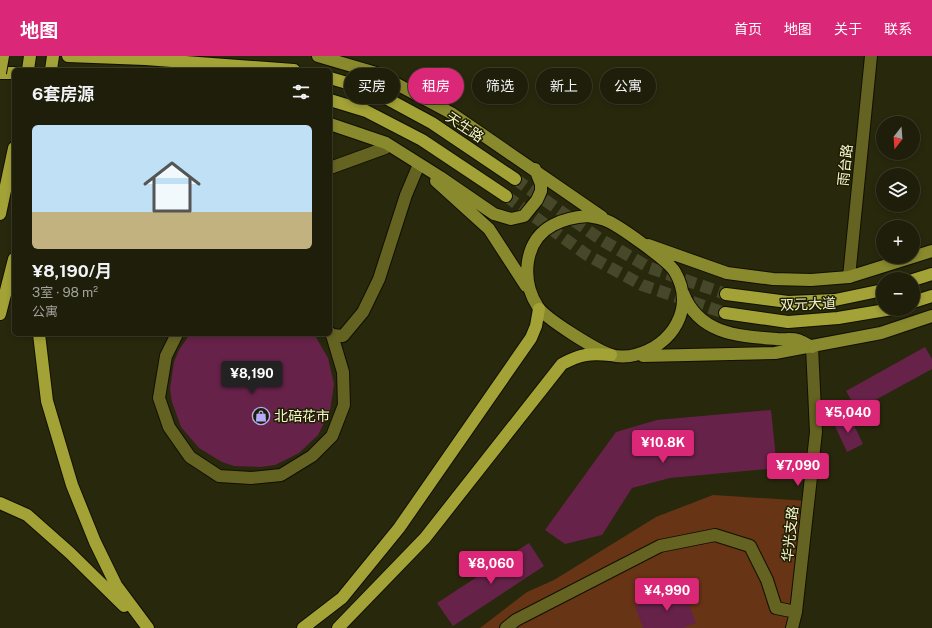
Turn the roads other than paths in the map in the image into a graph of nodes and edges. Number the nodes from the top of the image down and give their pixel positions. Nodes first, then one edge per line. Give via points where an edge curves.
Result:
1 (3, 56) edge
2 (30, 56) edge
3 (53, 56) edge
4 (68, 56) edge
5 (158, 56) edge
6 (318, 56) edge
7 (871, 56) edge
8 (145, 59) junction
9 (28, 68) edge
10 (51, 68) edge
11 (267, 68) edge
12 (0, 73) edge
13 (12, 73) edge
14 (332, 79) edge
15 (332, 101) edge
16 (332, 125) edge
17 (332, 125) edge
18 (386, 148) junction
19 (12, 157) edge
20 (332, 167) edge
21 (417, 169) junction
22 (535, 169) junction
23 (515, 178) tunnel mouth
24 (506, 196) tunnel mouth
25 (0, 214) edge
26 (606, 220) junction
27 (641, 242) junction
28 (932, 251) edge
29 (12, 267) edge
30 (932, 274) edge
31 (849, 277) junction
32 (920, 278) edge
33 (682, 289) junction
34 (876, 291) edge
35 (530, 292) junction
36 (726, 294) tunnel mouth
37 (932, 296) edge
38 (920, 300) edge
39 (539, 309) junction
40 (876, 312) edge
41 (725, 313) tunnel mouth
42 (0, 314) edge
43 (932, 316) edge
44 (332, 334) edge
45 (39, 336) edge
46 (176, 336) edge
47 (332, 336) edge
48 (812, 347) junction
49 (611, 355) junction
50 (630, 356) junction
51 (0, 503) edge
52 (796, 612) junction
53 (147, 628) edge
54 (303, 628) edge
55 (338, 628) edge
56 (506, 628) edge
57 (792, 628) edge

1 - 12 highway, bridge
2 - 9 highway
3 - 10 highway
4 - 8 highway
5 - 8 main road
6 - 22 main road via 376,73 451,113
7 - 31 street, 雨台路
8 - 11 highway
12 - 13 highway
14 - 23 highway, 天生路 via 371,90 432,123
15 - 24 highway via 366,111 422,140
16 - 22 main road via 386,143 440,176 494,214 510,219 524,216 537,200 541,184
17 - 18 main road
18 - 20 street
18 - 21 main road
19 - 25 highway
21 - 35 main road via 437,182 489,229
21 - 44 street via 379,279 363,312 342,336
22 - 26 main road
26 - 27 main road
26 - 35 main road via 588,216 569,218 552,225 538,238 529,255 526,274
27 - 31 main road via 727,273 773,279
27 - 33 main road via 675,271
28 - 31 main road
29 - 42 highway
30 - 32 highway
33 - 48 main road via 688,305 707,325 728,333 797,340
33 - 50 main road via 682,308 676,326 664,341 649,352
34 - 36 highway, 双元大道 via 835,300 788,302
35 - 39 main road
37 - 38 highway
39 - 49 main road via 572,333
39 - 54 highway via 531,338 399,528 342,598
40 - 41 highway, 双元大道 via 788,322
43 - 48 main road via 881,333
45 - 53 highway via 47,401 72,485 116,585
46 - 47 street via 166,356 159,398 169,427 190,457 219,476 251,478 281,475 312,456 332,436 344,405 343,372
48 - 50 main road via 775,352
48 - 52 street, 华光支路 via 816,432
49 - 50 main road
49 - 55 highway via 578,355 562,364 425,538
51 - 53 highway via 27,515
52 - 56 street via 776,608 767,580 750,546 715,535 660,546
52 - 57 street, 华光支路

